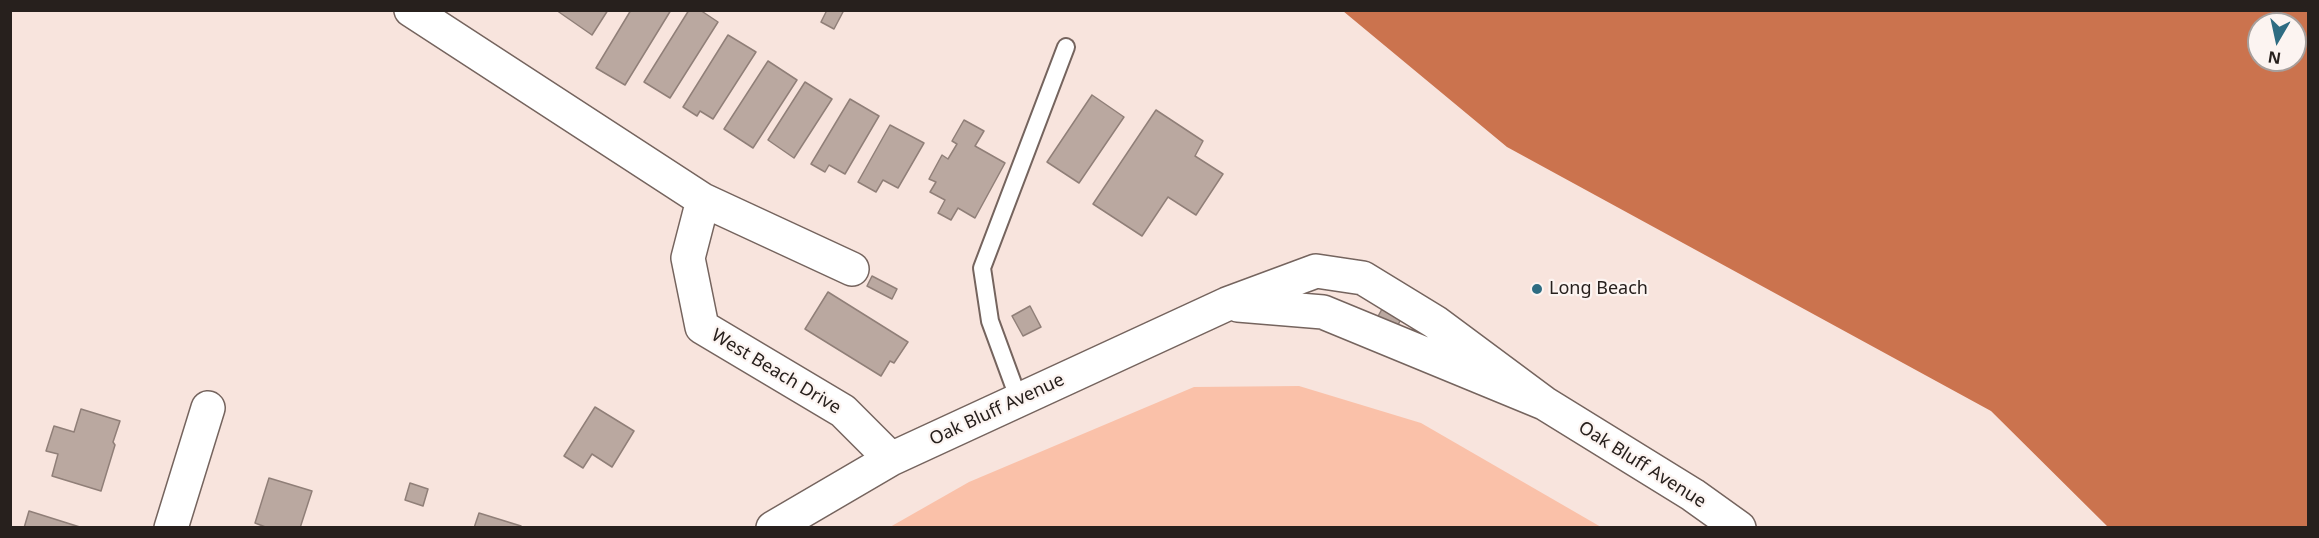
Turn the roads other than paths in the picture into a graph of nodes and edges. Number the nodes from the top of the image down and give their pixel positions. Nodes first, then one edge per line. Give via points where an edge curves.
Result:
1 (411, 10) edge
2 (1066, 47) dead end
3 (703, 200) junction
4 (852, 269) dead end
5 (1227, 304) junction
6 (1019, 400) junction
7 (1544, 403) junction
8 (208, 408) dead end
9 (891, 459) junction
10 (171, 528) edge
11 (773, 528) edge
12 (1739, 528) edge

1 - 3 street
2 - 6 lane via 982,268 990,321
3 - 4 street
3 - 9 street, West Beach Drive via 688,258 702,327 843,411
5 - 6 street, Oak Bluff Avenue
5 - 7 street, Oak Bluff Avenue via 1323,312
5 - 7 street, Oak Bluff Avenue via 1316,271 1363,278 1435,322
6 - 9 street, Oak Bluff Avenue
7 - 12 street, Oak Bluff Avenue
8 - 10 street
9 - 11 street, Oak Bluff Avenue

